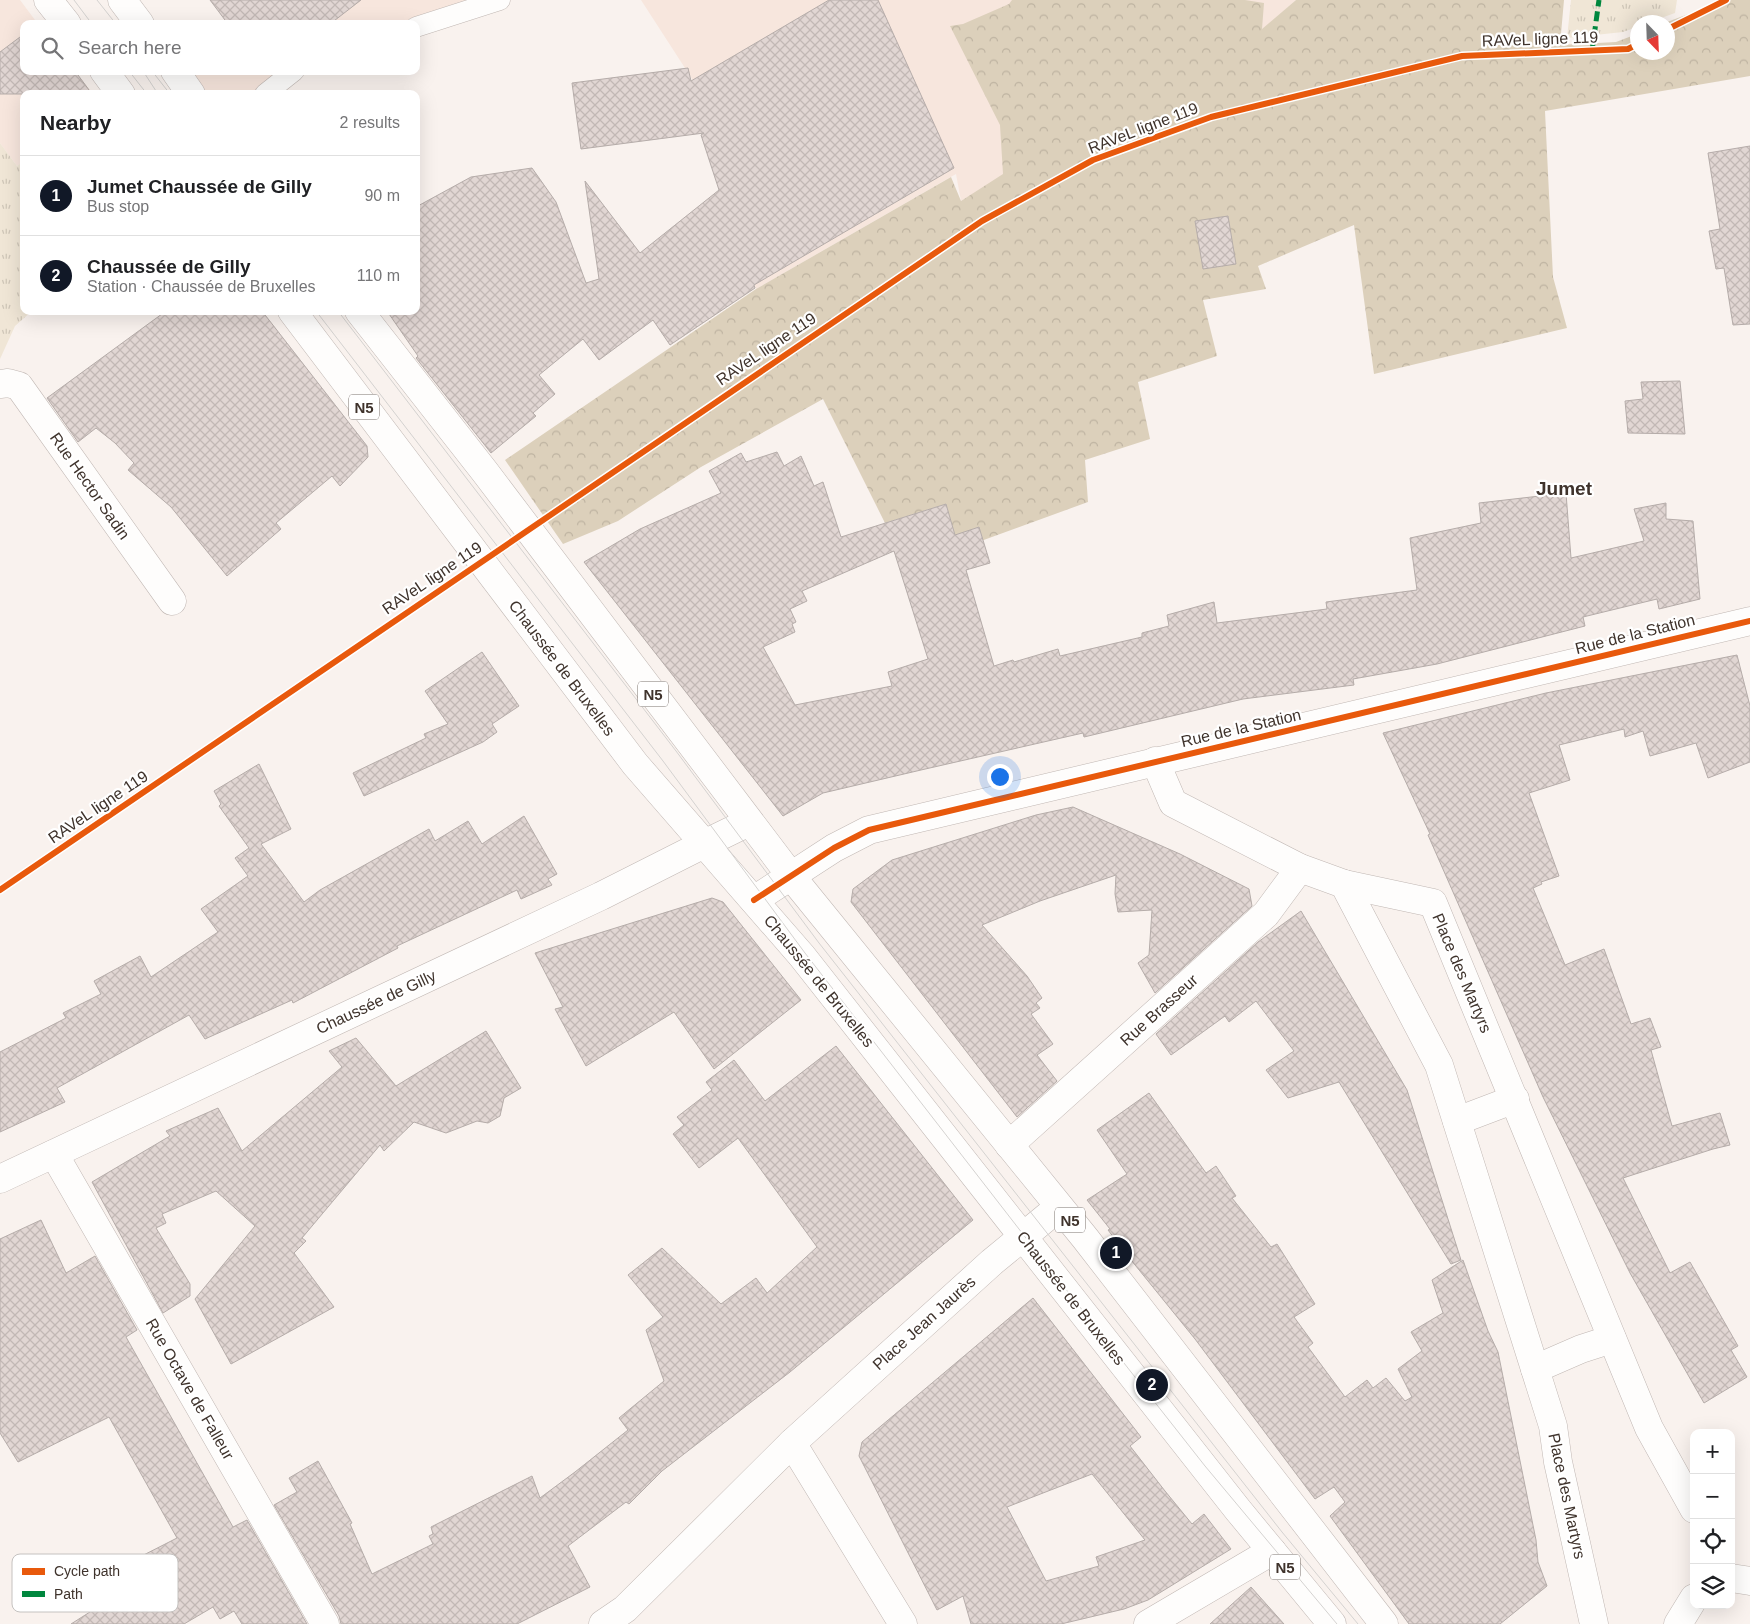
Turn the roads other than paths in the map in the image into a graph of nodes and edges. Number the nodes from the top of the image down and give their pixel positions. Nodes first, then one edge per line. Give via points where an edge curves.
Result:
1 (48, 0) edge
2 (122, 0) edge
3 (500, 0) edge
4 (64, 20) edge
5 (137, 20) edge
6 (420, 26) edge
7 (107, 75) edge
8 (178, 75) edge
9 (289, 75) edge
10 (118, 90) edge
11 (188, 90) edge
12 (270, 90) edge
13 (295, 315) edge
14 (362, 315) edge
15 (0, 384) edge
16 (172, 601) dead end
17 (1750, 621) edge
18 (1155, 761) junction
19 (750, 822) junction
20 (704, 844) junction
21 (1300, 868) junction
22 (792, 876) junction
23 (1344, 884) junction
24 (754, 900) junction
25 (1515, 1099) junction
26 (1457, 1121) junction
27 (1009, 1145) junction
28 (54, 1154) junction
29 (0, 1179) edge
30 (1059, 1207) junction
31 (1022, 1237) junction
32 (1612, 1339) junction
33 (1535, 1369) junction
34 (792, 1443) junction
35 (1690, 1502) edge
36 (1272, 1551) junction
37 (1735, 1579) edge
38 (1750, 1581) edge
39 (1690, 1604) edge
40 (325, 1624) edge
41 (603, 1624) edge
42 (903, 1624) edge
43 (1148, 1624) edge
44 (1332, 1624) edge
45 (1384, 1624) edge
46 (1594, 1624) edge
47 (1678, 1624) edge

1 - 4 street
2 - 5 street
3 - 6 lane
7 - 10 street
8 - 11 street
9 - 12 lane
13 - 20 street, Chaussée de Bruxelles / N5 via 634,764
14 - 19 street, N5 via 486,472
15 - 16 street, Rue Hector Sadin via 19,386
17 - 18 street, Rue de la Station
18 - 21 street, Place des Martyrs via 1173,803
18 - 22 street, Rue de la Station via 869,830
19 - 20 street, Chaussée de Gilly
19 - 22 street, N5
20 - 24 street, Chaussée de Bruxelles / N5
20 - 28 street, Chaussée de Gilly
21 - 23 street, Place des Martyrs
21 - 27 street, Rue Brasseur via 1266,914
22 - 24 street, Rue de la Station
22 - 27 street, N5
23 - 25 street, Place des Martyrs via 1433,904
23 - 26 street, Place des Martyrs via 1439,1065
24 - 31 street, Chaussée de Bruxelles / N5 via 802,956
25 - 26 street
25 - 32 street, Place des Martyrs
26 - 33 street, Place des Martyrs
27 - 30 street, N5
28 - 29 street, Chaussée de Gilly
28 - 40 street, Rue Octave de Falleur
30 - 31 street, Place Jean Jaurès
30 - 45 street, N5
31 - 34 street, Place Jean Jaurès
31 - 36 street, Chaussée de Bruxelles / N5
32 - 33 street
32 - 35 street, Place des Martyrs via 1649,1428
33 - 46 street, Place des Martyrs via 1553,1426
34 - 41 street, Place Jean Jaurès via 625,1609
34 - 42 street
36 - 43 street
36 - 44 street, Chaussée de Bruxelles / N5
37 - 38 street
39 - 47 street

